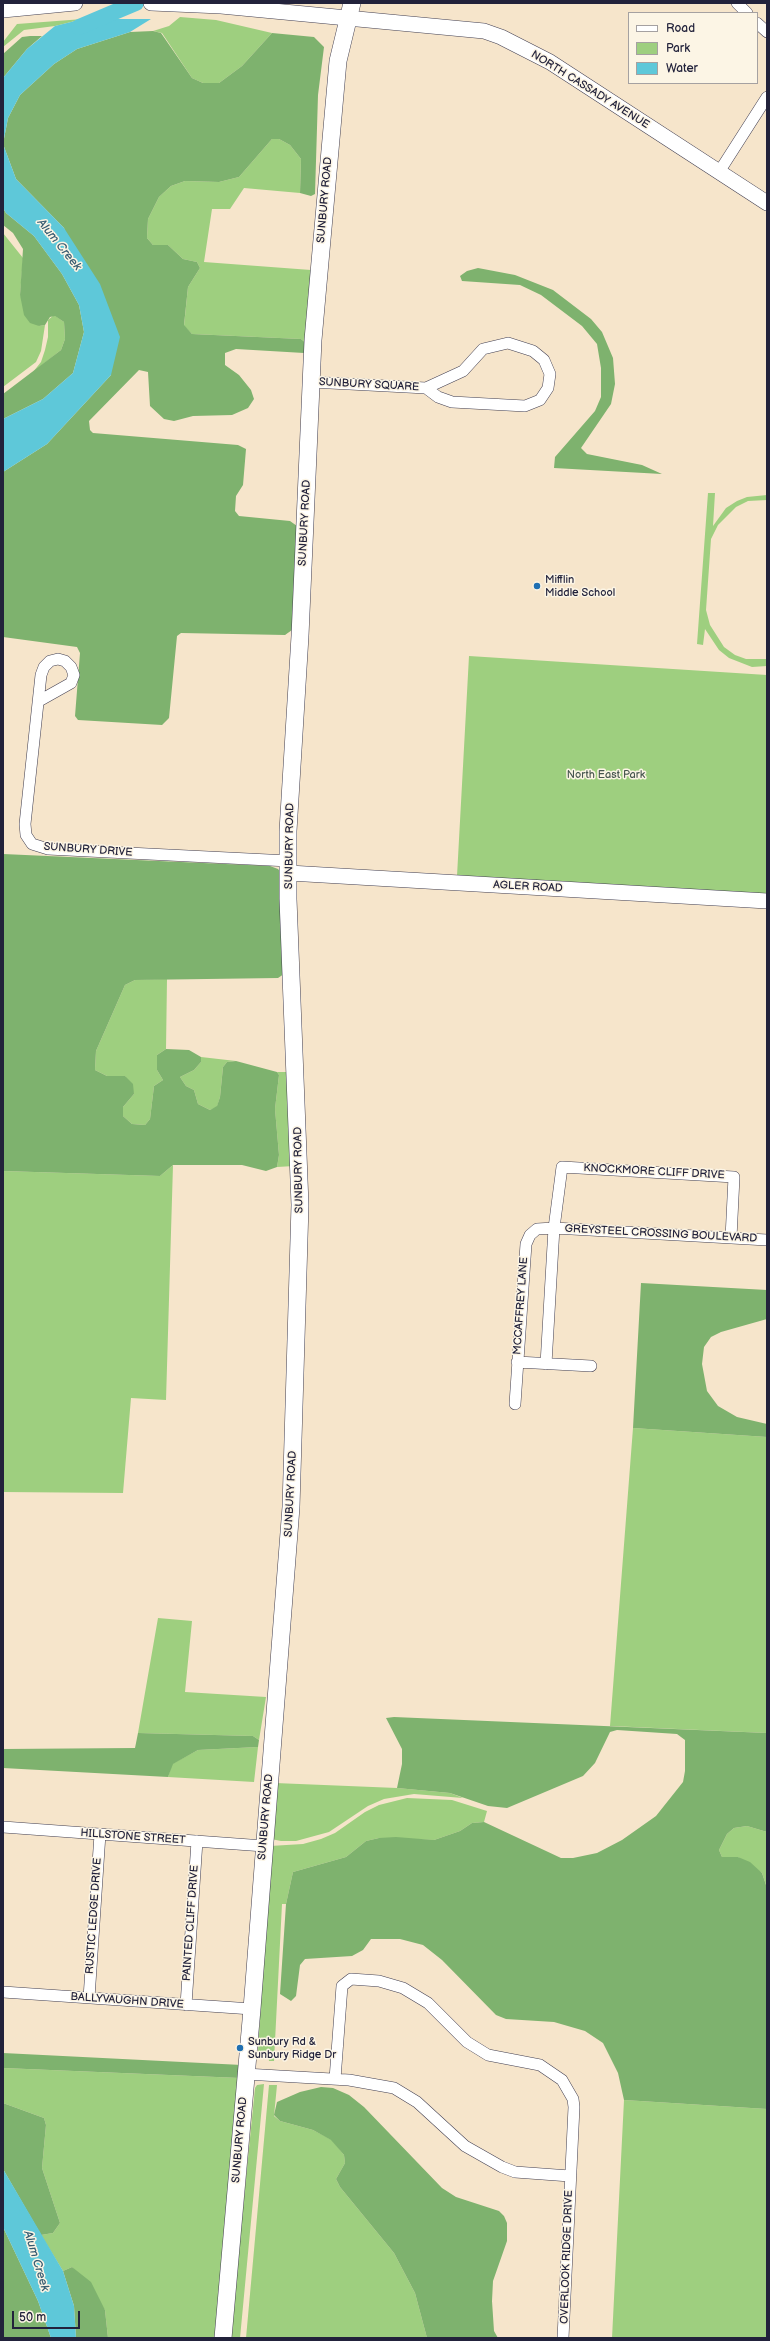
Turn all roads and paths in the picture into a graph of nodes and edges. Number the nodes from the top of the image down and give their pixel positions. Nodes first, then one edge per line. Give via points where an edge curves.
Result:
1 (75, 3) edge
2 (151, 3) edge
3 (737, 3) edge
4 (3, 10) edge
5 (350, 10) edge
6 (746, 12) edge
7 (758, 24) edge
8 (767, 32) edge
9 (767, 97) edge
10 (719, 172) junction
11 (767, 203) edge
12 (311, 382) junction
13 (426, 388) junction
14 (39, 701) dead end
15 (289, 867) junction
16 (767, 901) edge
17 (554, 1228) junction
18 (731, 1238) junction
19 (767, 1240) edge
20 (517, 1362) junction
21 (546, 1364) junction
22 (591, 1366) dead end
23 (515, 1404) dead end
24 (3, 1827) edge
25 (100, 1834) junction
26 (197, 1841) junction
27 (264, 1846) junction
28 (3, 1992) edge
29 (89, 1998) junction
30 (186, 2005) junction
31 (252, 2010) junction
32 (245, 2074) junction
33 (335, 2079) junction
34 (570, 2176) junction
35 (223, 2338) edge
36 (563, 2338) edge

1 - 4 main road
2 - 5 main road
3 - 6 street
5 - 10 main road, NORTH CASSADY AVENUE via 501,37 550,62
5 - 12 main road, SUNBURY ROAD via 338,60
7 - 8 street
9 - 10 street
10 - 11 main road, NORTH CASSADY AVENUE
12 - 13 street, SUNBURY SQUARE
12 - 15 main road, SUNBURY ROAD via 300,636 288,831
13 - 13 street, SUNBURY SQUARE via 463,371 483,349 508,342 533,351 544,360 550,374 548,388 540,400 525,406 452,402 438,397
14 - 15 street, SUNBURY DRIVE via 25,824 26,835 32,844 48,849
15 - 16 main road, AGLER ROAD
15 - 27 main road, SUNBURY ROAD via 300,1159 297,1364 290,1514
17 - 18 street, GREYSTEEL CROSSING BOULEVARD
17 - 18 street, KNOCKMORE CLIFF DRIVE via 562,1167 734,1177
17 - 20 street, MCCAFFREY LANE via 538,1229 530,1235 526,1244
17 - 21 street
18 - 19 street, GREYSTEEL CROSSING BOULEVARD
20 - 21 street
20 - 23 street, MCCAFFREY LANE
21 - 22 street
24 - 25 street, HILLSTONE STREET
25 - 26 street, HILLSTONE STREET
25 - 29 street, RUSTIC LEDGE DRIVE
26 - 27 street, HILLSTONE STREET
26 - 30 street, PAINTED CLIFF DRIVE
27 - 31 main road, SUNBURY ROAD
28 - 29 street, BALLYVAUGHN DRIVE
29 - 30 street, BALLYVAUGHN DRIVE
30 - 31 street, BALLYVAUGHN DRIVE
31 - 32 main road, SUNBURY ROAD
32 - 33 street
32 - 35 main road, SUNBURY ROAD
33 - 34 street via 380,2084 405,2094 465,2146 502,2167 515,2172
33 - 34 street, OVERLOOK RIDGE DRIVE via 342,1986 351,1979 379,1981 403,1988 428,2003 467,2042 488,2055 540,2065 554,2073 568,2090 574,2107
34 - 36 street, OVERLOOK RIDGE DRIVE

